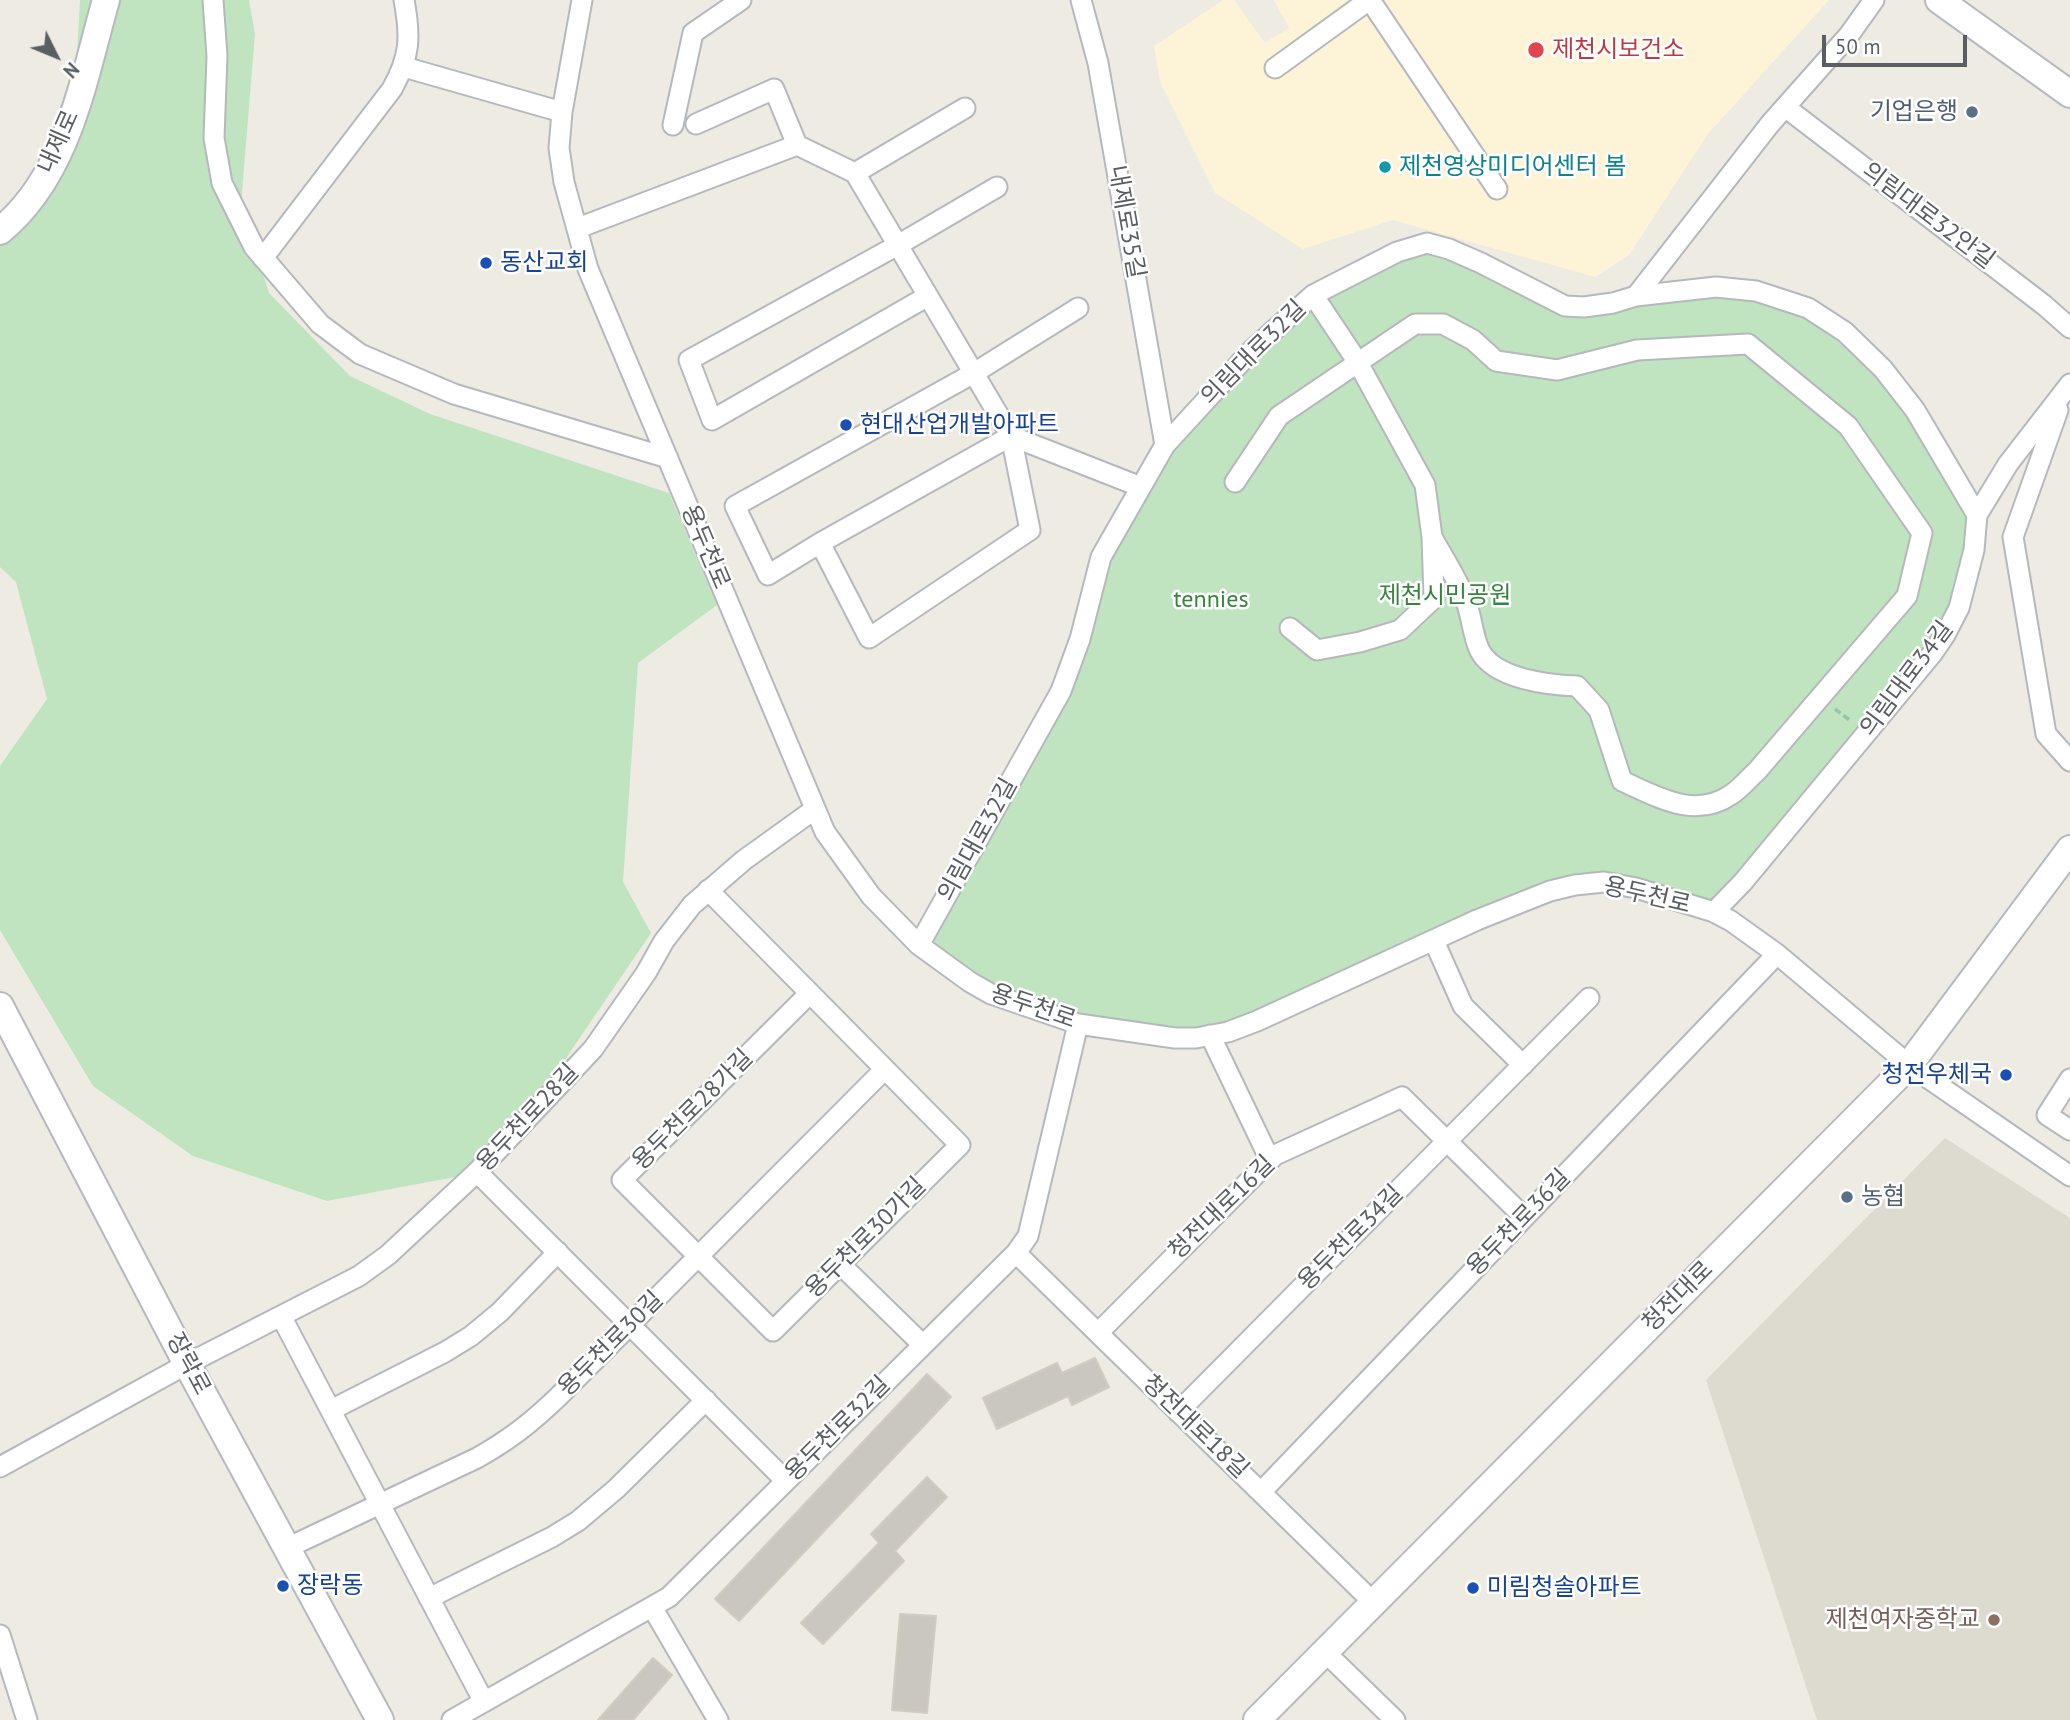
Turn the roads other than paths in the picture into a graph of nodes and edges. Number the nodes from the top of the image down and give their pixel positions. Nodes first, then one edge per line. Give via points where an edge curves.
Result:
1 (106, 0) edge
2 (213, 0) edge
3 (404, 0) edge
4 (582, 0) edge
5 (741, 0) edge
6 (1081, 0) edge
7 (1370, 0) edge
8 (1874, 0) edge
9 (1939, 0) edge
10 (404, 67) junction
11 (1275, 68) dead end
12 (2070, 94) edge
13 (1785, 107) junction
14 (965, 108) dead end
15 (562, 112) junction
16 (696, 124) dead end
17 (673, 125) dead end
18 (797, 145) junction
19 (855, 173) junction
20 (997, 187) dead end
21 (1497, 189) dead end
22 (578, 228) junction
23 (0, 231) edge
24 (898, 244) junction
25 (263, 258) junction
26 (1313, 295) junction
27 (928, 296) junction
28 (1636, 296) junction
29 (1078, 308) dead end
30 (2070, 328) edge
31 (1357, 361) junction
32 (974, 373) junction
33 (2067, 388) edge
34 (1011, 436) junction
35 (1165, 445) junction
36 (668, 458) junction
37 (1235, 482) dead end
38 (1141, 487) junction
39 (1977, 515) junction
40 (1433, 537) junction
41 (820, 543) junction
42 (1290, 628) dead end
43 (2070, 761) edge
44 (815, 809) junction
45 (2070, 849) edge
46 (708, 890) junction
47 (1714, 912) junction
48 (1434, 941) junction
49 (919, 945) junction
50 (1777, 954) junction
51 (810, 993) junction
52 (1589, 998) dead end
53 (0, 1006) edge
54 (1078, 1024) junction
55 (1210, 1035) junction
56 (1523, 1065) junction
57 (1909, 1065) junction
58 (885, 1069) junction
59 (2070, 1079) edge
60 (2070, 1130) edge
61 (1447, 1141) junction
62 (1270, 1160) junction
63 (477, 1172) junction
64 (2070, 1176) edge
65 (1524, 1217) junction
66 (558, 1252) junction
67 (1016, 1253) junction
68 (698, 1256) junction
69 (840, 1264) junction
70 (281, 1315) junction
71 (630, 1325) junction
72 (1097, 1333) junction
73 (923, 1345) junction
74 (187, 1364) junction
75 (706, 1400) junction
76 (331, 1410) junction
77 (1178, 1412) junction
78 (0, 1467) edge
79 (786, 1481) junction
80 (1261, 1492) junction
81 (379, 1503) junction
82 (287, 1548) junction
83 (429, 1598) junction
84 (1373, 1602) junction
85 (652, 1606) junction
86 (0, 1635) edge
87 (1324, 1651) junction
88 (484, 1702) junction
89 (27, 1720) edge
90 (380, 1720) edge
91 (452, 1720) edge
92 (718, 1720) edge
93 (1257, 1720) edge
94 (1395, 1720) edge

1 - 23 street, 내제로 via 59,153 33,197
2 - 25 street via 217,56 214,138 222,183
3 - 10 street via 408,47
4 - 15 street, 용두천로
5 - 17 street via 693,33
6 - 35 street, 내제로35길 via 1098,63
7 - 11 street
7 - 21 street
8 - 13 street
9 - 12 street
10 - 15 street
10 - 25 street
13 - 28 street
13 - 30 street, 의림대로32안길
14 - 19 street
15 - 22 street, 용두천로 via 559,148
16 - 18 street via 774,89
18 - 19 street
18 - 22 street
19 - 24 street
20 - 24 street
22 - 36 street, 용두천로 via 589,269
24 - 27 street
24 - 27 street via 688,360 712,420
25 - 36 street via 320,324 360,354 454,394
26 - 28 street, 의림대로32길 via 1397,252 1427,243 1481,263 1565,306 1613,303
26 - 31 street
26 - 35 street, 의림대로32길 via 1252,350
27 - 32 street
28 - 39 street, 의림대로32길 via 1716,287 1756,291 1808,308 1845,332 1884,369
29 - 32 street
31 - 37 street via 1279,416
31 - 40 street via 1425,485
31 - 40 street via 1415,324 1443,324 1473,340 1496,361 1557,370 1637,350 1748,344 1848,426 1922,533 1906,596 1757,771 1732,794 1708,806 1677,805 1622,781 1599,710 1577,685 1550,685 1503,672 1489,663 1479,650 1465,599
32 - 34 street
32 - 41 street via 735,506 768,575
33 - 39 street, 의림대로34길 via 2008,464
33 - 43 street via 2013,537 2046,734
34 - 38 street
34 - 41 street
34 - 41 street via 1030,530 869,638
35 - 38 street, 의림대로32길
36 - 44 street, 용두천로
38 - 49 street, 의림대로32길 via 1101,557 1061,691
39 - 47 street, 의림대로34길 via 1974,550 1959,608 1945,635
40 - 42 street via 1434,598 1400,630 1317,650
44 - 46 street, 용두천로28길
44 - 49 street, 용두천로 via 856,876
45 - 57 street, 청전대로
46 - 51 street
46 - 63 street, 용두천로28길 via 682,916 593,1049
47 - 48 street, 용두천로 via 1636,888 1604,882 1575,885 1477,920
47 - 50 street, 용두천로
48 - 55 street, 용두천로 via 1257,1021
48 - 56 street via 1463,1006
49 - 54 street, 용두천로 via 991,994
50 - 57 street, 용두천로
50 - 65 street, 용두천로36길
51 - 58 street
51 - 68 street, 용두천로28가길 via 622,1180
52 - 56 street, 용두천로34길
53 - 74 street, 장락로
54 - 55 street, 용두천로 via 1175,1038
54 - 67 street, 용두천로32길 via 1028,1236
55 - 62 street
56 - 61 street, 용두천로34길
57 - 64 street, 용두천로
57 - 84 street, 청전대로
58 - 68 street, 용두천로30길
58 - 69 street, 용두천로30가길 via 960,1145
59 - 60 street via 2047,1115
61 - 62 street, 청전대로16길 via 1402,1097
61 - 65 street, 청전대로16길
61 - 77 street, 용두천로34길
62 - 72 street, 청전대로16길
63 - 66 street
63 - 70 street, 용두천로28길 via 388,1255 359,1276
65 - 80 street, 용두천로36길
66 - 71 street
66 - 76 street via 471,1336
67 - 72 street, 청전대로18길
67 - 73 street, 용두천로32길
68 - 69 street, 용두천로30가길 via 773,1331
68 - 71 street, 용두천로30길
69 - 73 street
70 - 74 street, 용두천로28길
70 - 76 street
71 - 75 street
71 - 81 street, 용두천로30길 via 506,1441
72 - 77 street, 청전대로18길
73 - 79 street, 용두천로32길
74 - 78 street, 용두천로28길
74 - 82 street, 장락로
75 - 79 street
75 - 83 street via 578,1521
76 - 81 street
77 - 80 street, 청전대로18길
79 - 85 street, 용두천로32길 via 669,1597
80 - 84 street, 청전대로18길
81 - 82 street, 용두천로30길
81 - 83 street
82 - 90 street, 장락로
83 - 88 street
84 - 87 street, 청전대로
85 - 88 street, 용두천로32길
85 - 92 street
86 - 89 street
87 - 93 street, 청전대로
87 - 94 street
88 - 91 street, 용두천로32길

